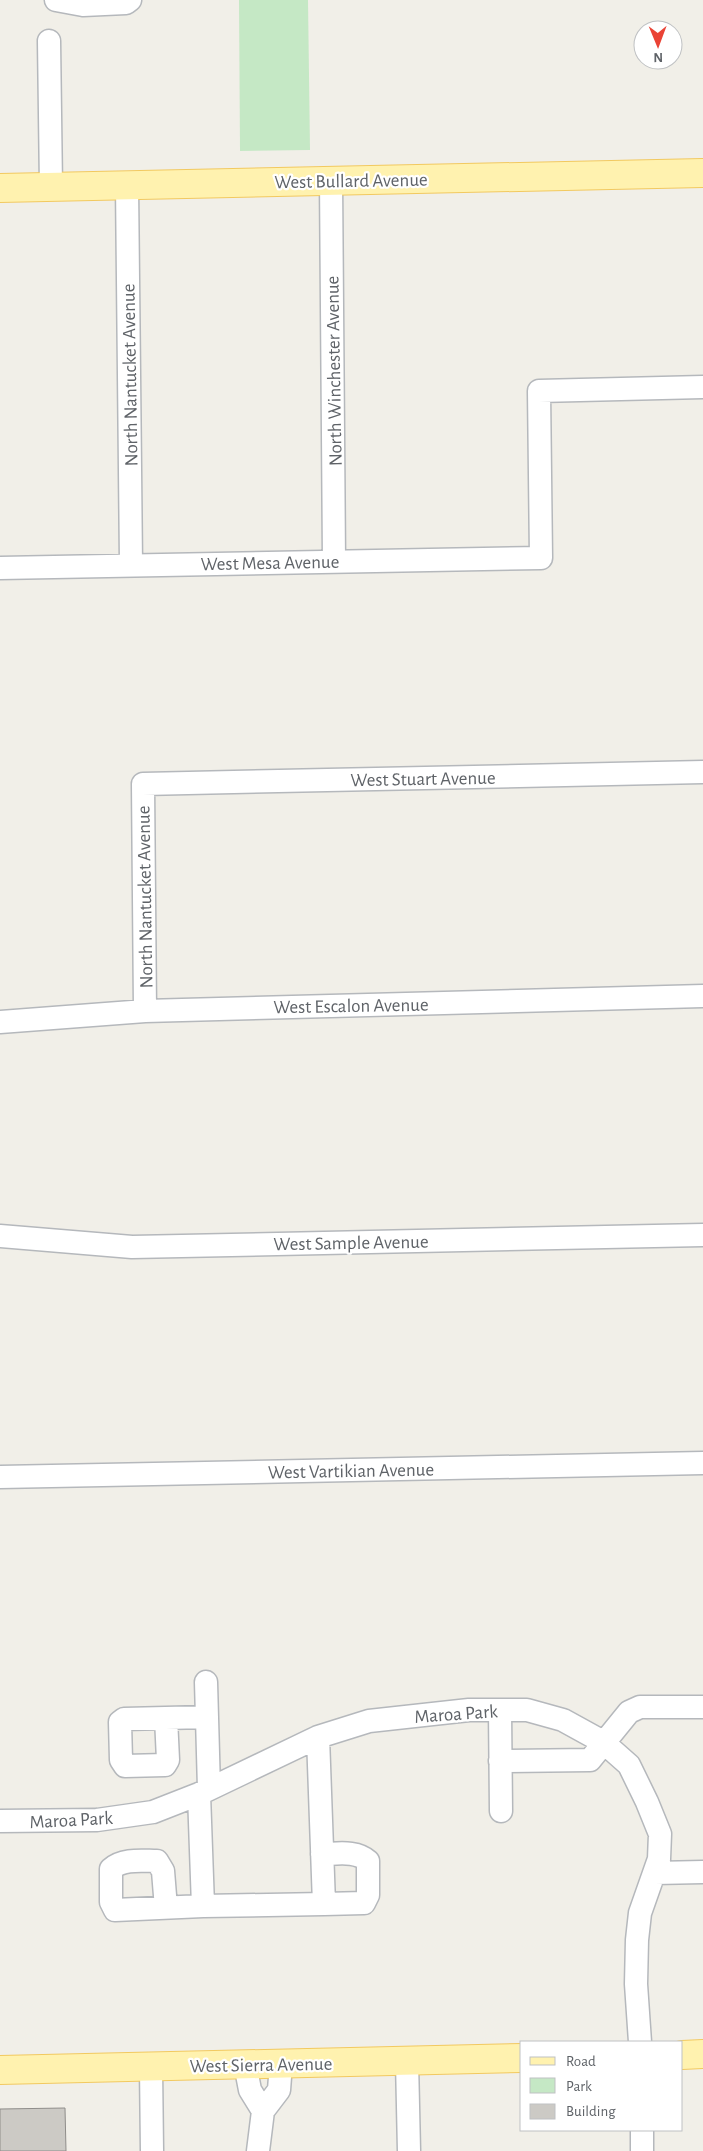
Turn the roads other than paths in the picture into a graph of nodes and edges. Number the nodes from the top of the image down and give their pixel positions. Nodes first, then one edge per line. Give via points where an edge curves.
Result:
1 (56, 0) edge
2 (130, 0) edge
3 (49, 41) dead end
4 (703, 173) edge
5 (331, 180) junction
6 (127, 185) junction
7 (51, 187) junction
8 (0, 188) edge
9 (703, 387) edge
10 (334, 561) junction
11 (131, 564) junction
12 (0, 568) edge
13 (703, 772) edge
14 (143, 784) joint
15 (703, 996) edge
16 (145, 1010) junction
17 (0, 1022) edge
18 (703, 1235) edge
19 (0, 1236) edge
20 (703, 1463) edge
21 (0, 1477) edge
22 (206, 1682) dead end
23 (703, 1707) edge
24 (500, 1710) junction
25 (207, 1717) junction
26 (166, 1718) dead end
27 (318, 1737) junction
28 (603, 1742) junction
29 (500, 1760) junction
30 (204, 1792) junction
31 (501, 1811) dead end
32 (0, 1821) edge
33 (322, 1854) junction
34 (655, 1872) junction
35 (703, 1872) edge
36 (324, 1904) junction
37 (203, 1906) junction
38 (166, 1908) dead end
39 (640, 2041) edge
40 (703, 2054) edge
41 (683, 2055) edge
42 (520, 2058) edge
43 (407, 2061) junction
44 (245, 2064) junction
45 (281, 2064) junction
46 (151, 2067) junction
47 (0, 2070) edge
48 (263, 2111) junction
49 (642, 2131) edge
50 (152, 2151) edge
51 (258, 2151) edge
52 (409, 2151) edge
53 (642, 2151) edge

1 - 2 street via 83,5 126,3
3 - 7 street
4 - 5 main road, West Bullard Avenue
5 - 6 main road, West Bullard Avenue
5 - 10 street, North Winchester Avenue
6 - 7 main road, West Bullard Avenue
6 - 11 street, North Nantucket Avenue
7 - 8 main road, West Bullard Avenue
9 - 10 street, West Mesa Avenue via 539,391 541,558
10 - 11 street, West Mesa Avenue
11 - 12 street, West Mesa Avenue
13 - 14 street, West Stuart Avenue
14 - 16 street, North Nantucket Avenue
15 - 16 street, West Escalon Avenue
16 - 17 street, West Escalon Avenue
18 - 19 street, West Sample Avenue via 132,1247
20 - 21 street, West Vartikian Avenue
22 - 25 street
23 - 28 street via 640,1707 629,1712
24 - 27 street, Maroa Park via 469,1710 369,1721
24 - 28 street, Maroa Park via 527,1710 563,1720
24 - 29 street
25 - 26 street
25 - 30 street
27 - 30 street, Maroa Park
27 - 33 street
28 - 29 street via 590,1760
28 - 34 street, Maroa Park via 629,1765 660,1834
29 - 31 street
30 - 32 street, Maroa Park via 153,1812 97,1820
30 - 37 street
33 - 36 street
33 - 36 street via 346,1853 362,1856 368,1861 368,1895 364,1903
34 - 35 street
34 - 39 street, Maroa Park via 640,1914 636,1984
36 - 37 street
37 - 38 street
40 - 41 main road
42 - 43 main road, West Sierra Avenue
43 - 45 main road, West Sierra Avenue
43 - 52 street
44 - 45 main road, West Sierra Avenue
44 - 46 main road, West Sierra Avenue
44 - 48 street via 250,2090
45 - 48 street via 279,2090
46 - 47 main road, West Sierra Avenue
46 - 50 street
48 - 51 street
49 - 53 street

